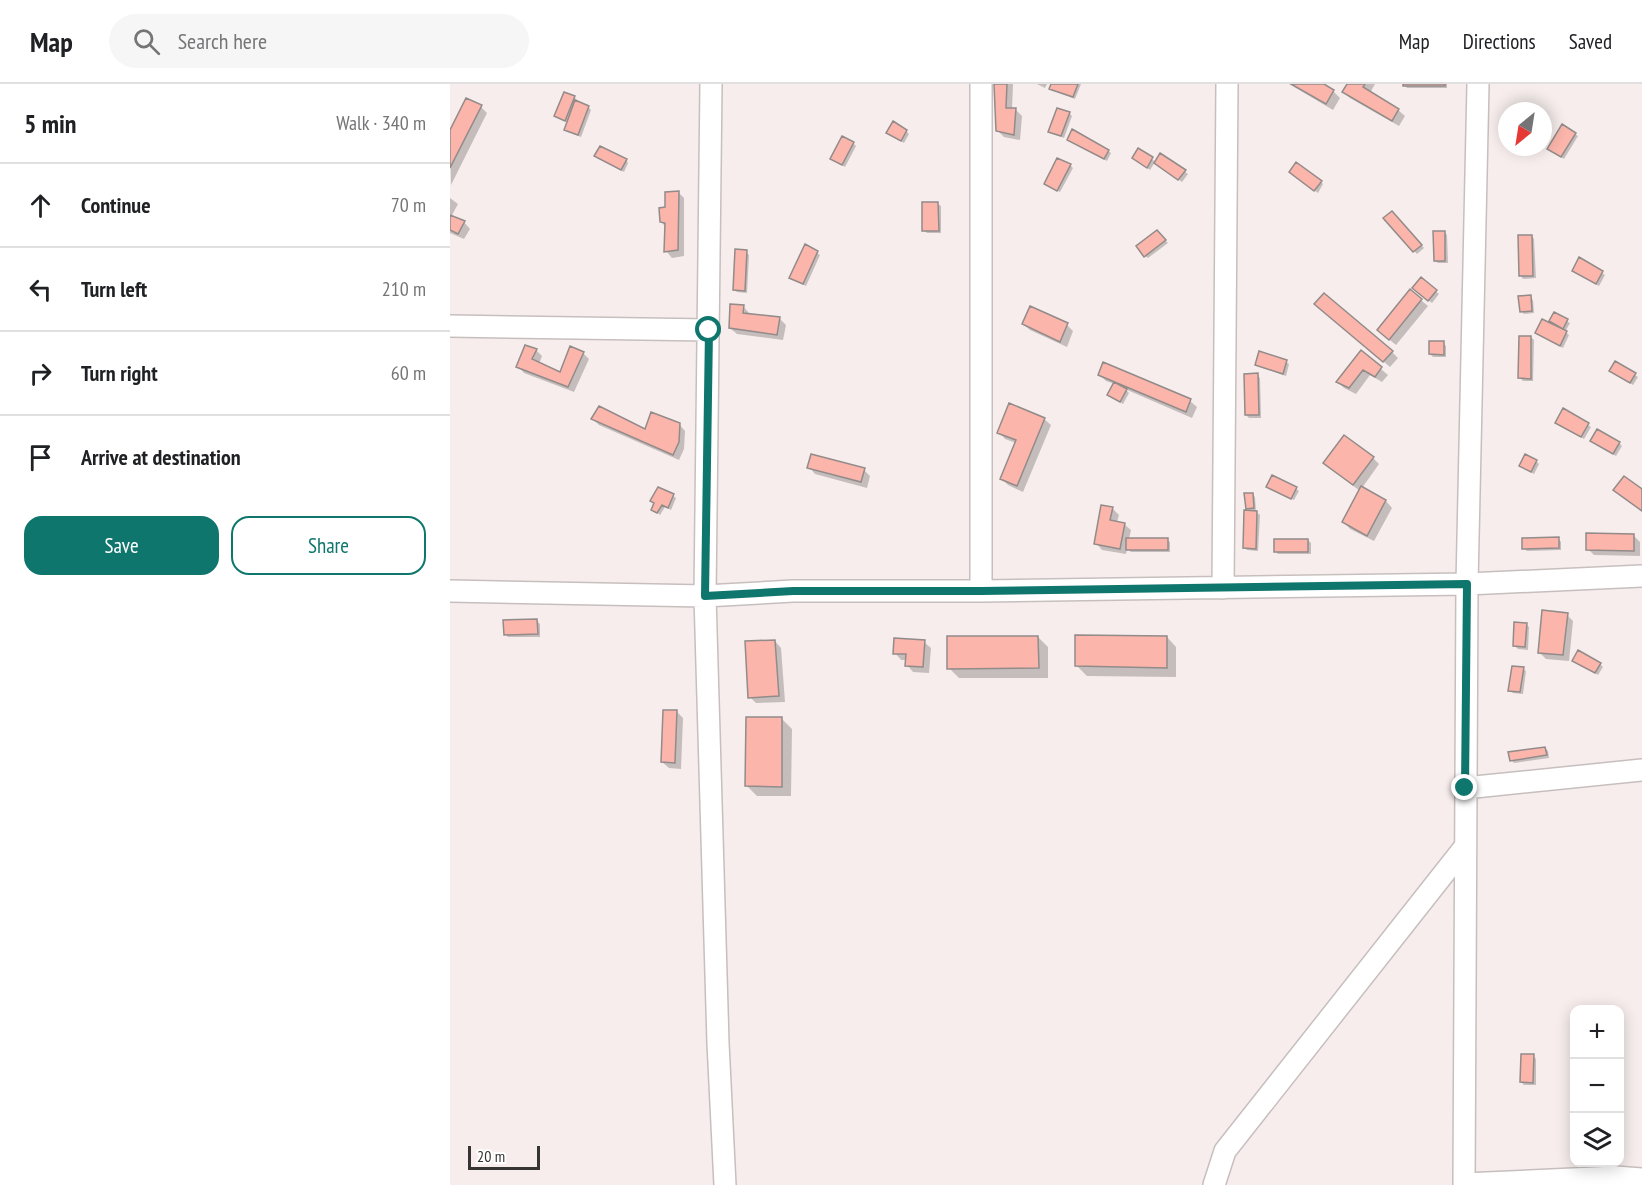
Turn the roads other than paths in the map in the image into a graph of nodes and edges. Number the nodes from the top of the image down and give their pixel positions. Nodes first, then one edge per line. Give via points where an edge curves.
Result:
1 (711, 84) edge
2 (981, 84) edge
3 (1227, 84) edge
4 (1478, 84) edge
5 (450, 326) edge
6 (709, 330) junction
7 (1642, 576) edge
8 (1467, 584) junction
9 (1224, 588) junction
10 (450, 591) edge
11 (981, 591) junction
12 (705, 596) junction
13 (1642, 770) edge
14 (1465, 788) junction
15 (1464, 848) junction
16 (1642, 1179) edge
17 (724, 1185) edge
18 (1214, 1185) edge
19 (1464, 1185) edge

1 - 6 street
2 - 11 street
3 - 9 street
4 - 8 street
5 - 6 street
6 - 12 street
7 - 8 street
8 - 9 street
8 - 14 street
9 - 11 street
10 - 12 street
11 - 12 street via 793,591
12 - 17 street
13 - 14 street
14 - 15 street
15 - 18 street via 1225,1151
15 - 19 street
16 - 19 street

